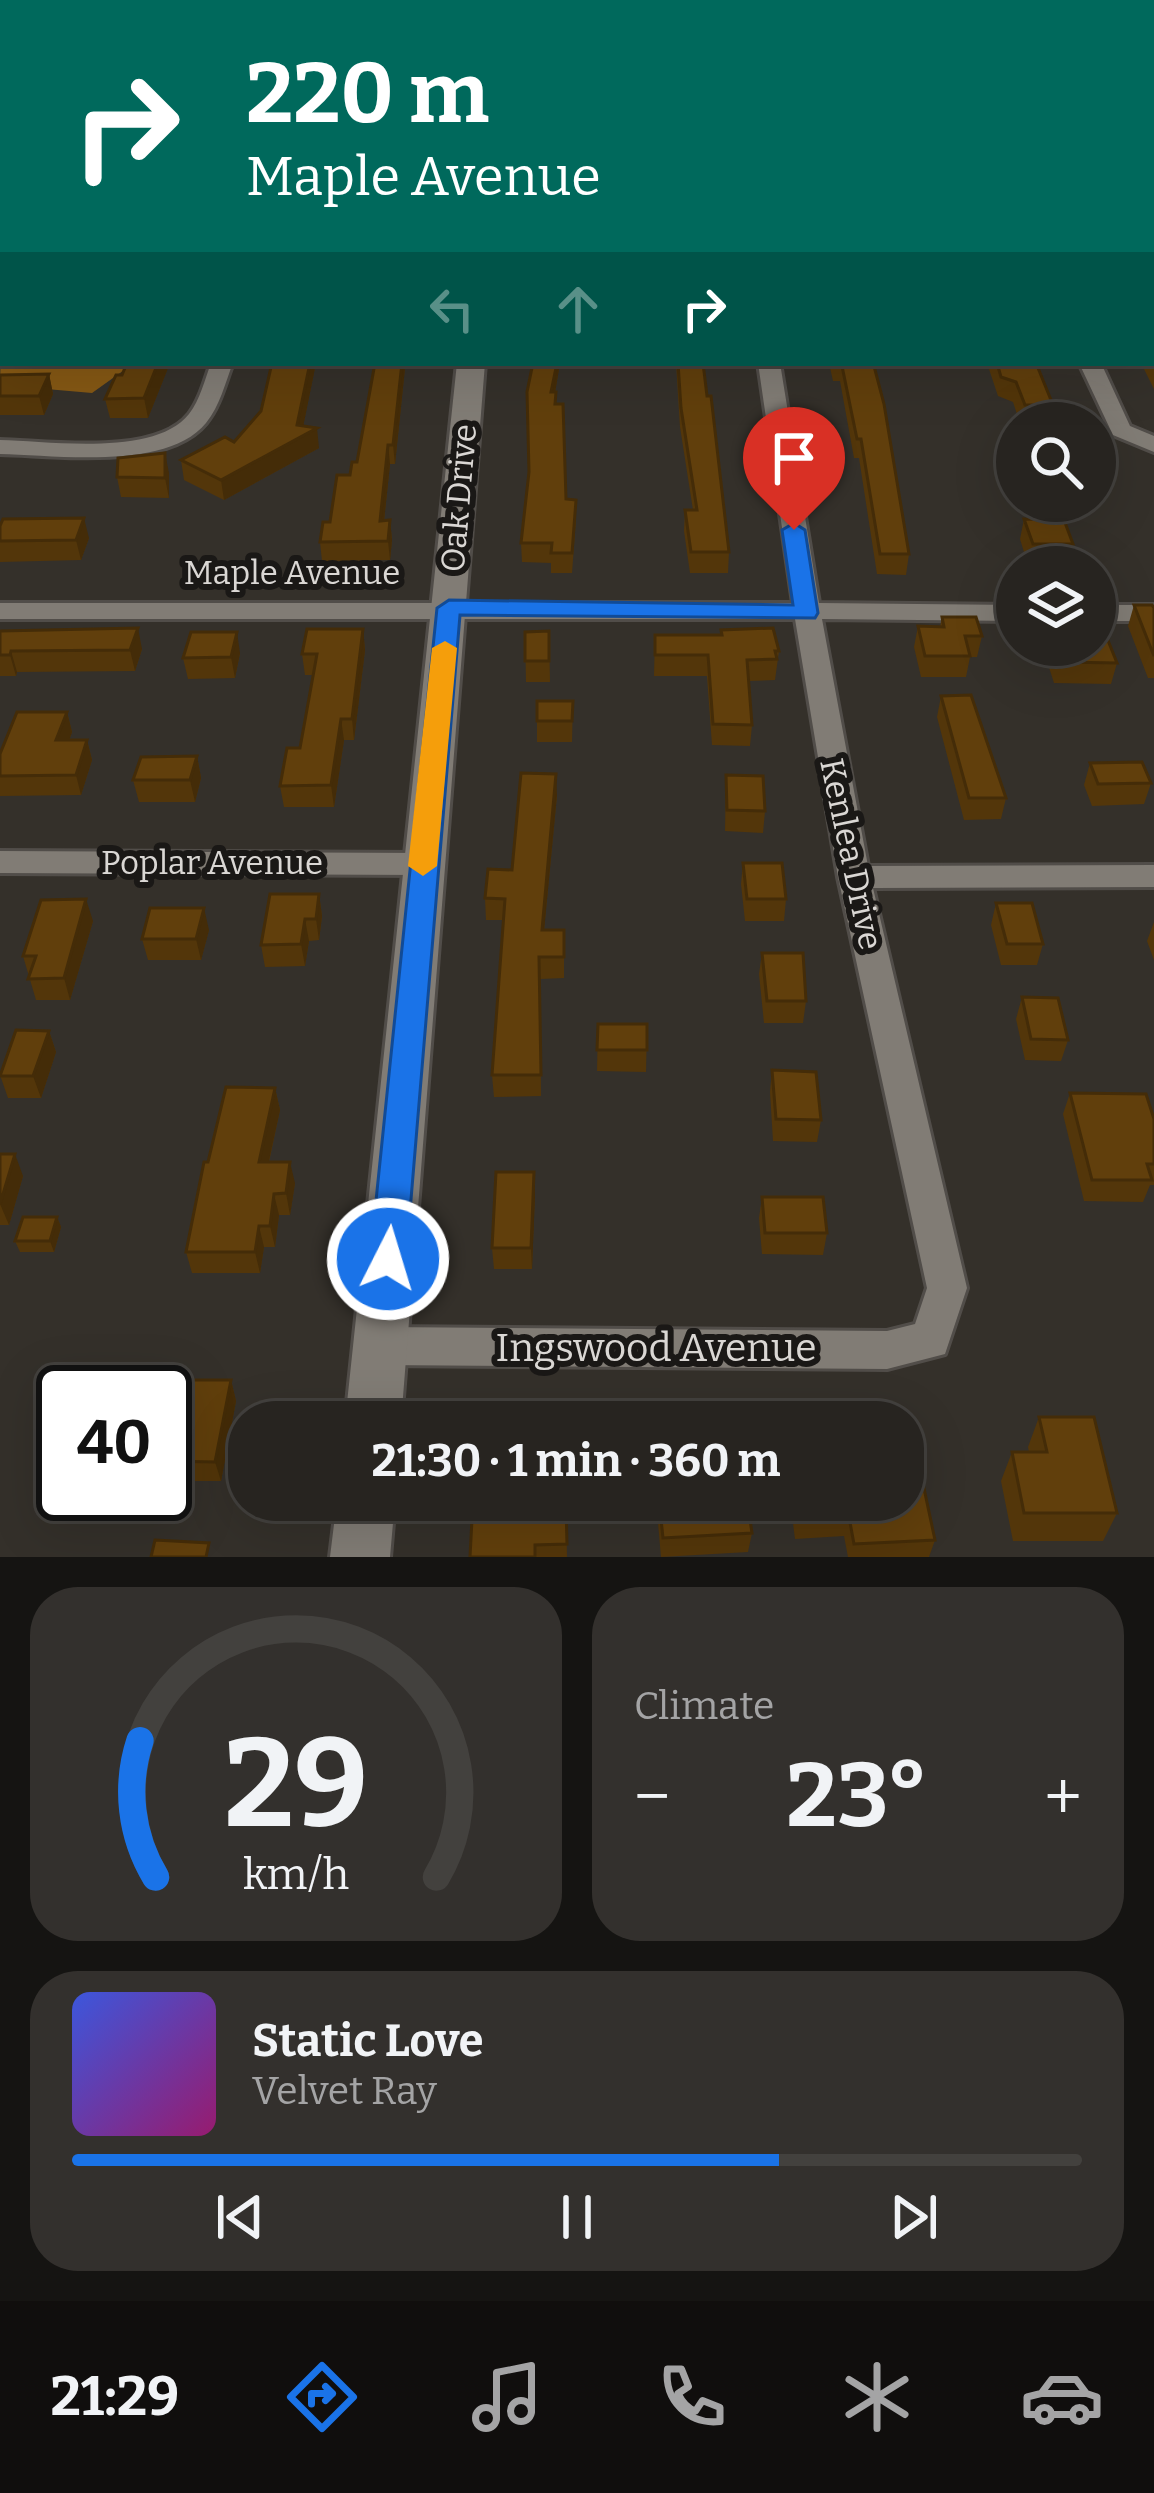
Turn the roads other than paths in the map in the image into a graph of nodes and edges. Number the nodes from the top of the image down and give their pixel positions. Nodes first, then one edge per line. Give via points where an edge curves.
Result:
1 (221, 366) edge
2 (472, 366) edge
3 (769, 366) edge
4 (1091, 366) edge
5 (1154, 446) edge
6 (0, 447) edge
7 (449, 608) junction
8 (0, 611) edge
9 (806, 613) junction
10 (996, 613) edge
11 (1116, 613) edge
12 (1154, 613) edge
13 (0, 862) edge
14 (423, 865) junction
15 (1154, 876) edge
16 (854, 877) junction
17 (930, 1340) joint
18 (380, 1346) junction
19 (375, 1401) edge
20 (364, 1521) edge
21 (360, 1557) edge

1 - 6 street via 197,420 168,442
2 - 7 street, Oak Drive
3 - 9 street, Kenlea Drive
4 - 5 street via 1121,430
7 - 8 street, Maple Avenue
7 - 9 street, Maple Avenue
7 - 14 street, Oak Drive
9 - 10 street, Maple Avenue
9 - 16 street, Kenlea Drive
11 - 12 street
13 - 14 street, Poplar Avenue
14 - 18 street, Oak Drive
15 - 16 street
16 - 17 street, Kenlea Drive via 947,1288
17 - 18 street, Ingswood Avenue via 887,1349
18 - 19 street, Oak Drive
20 - 21 street

